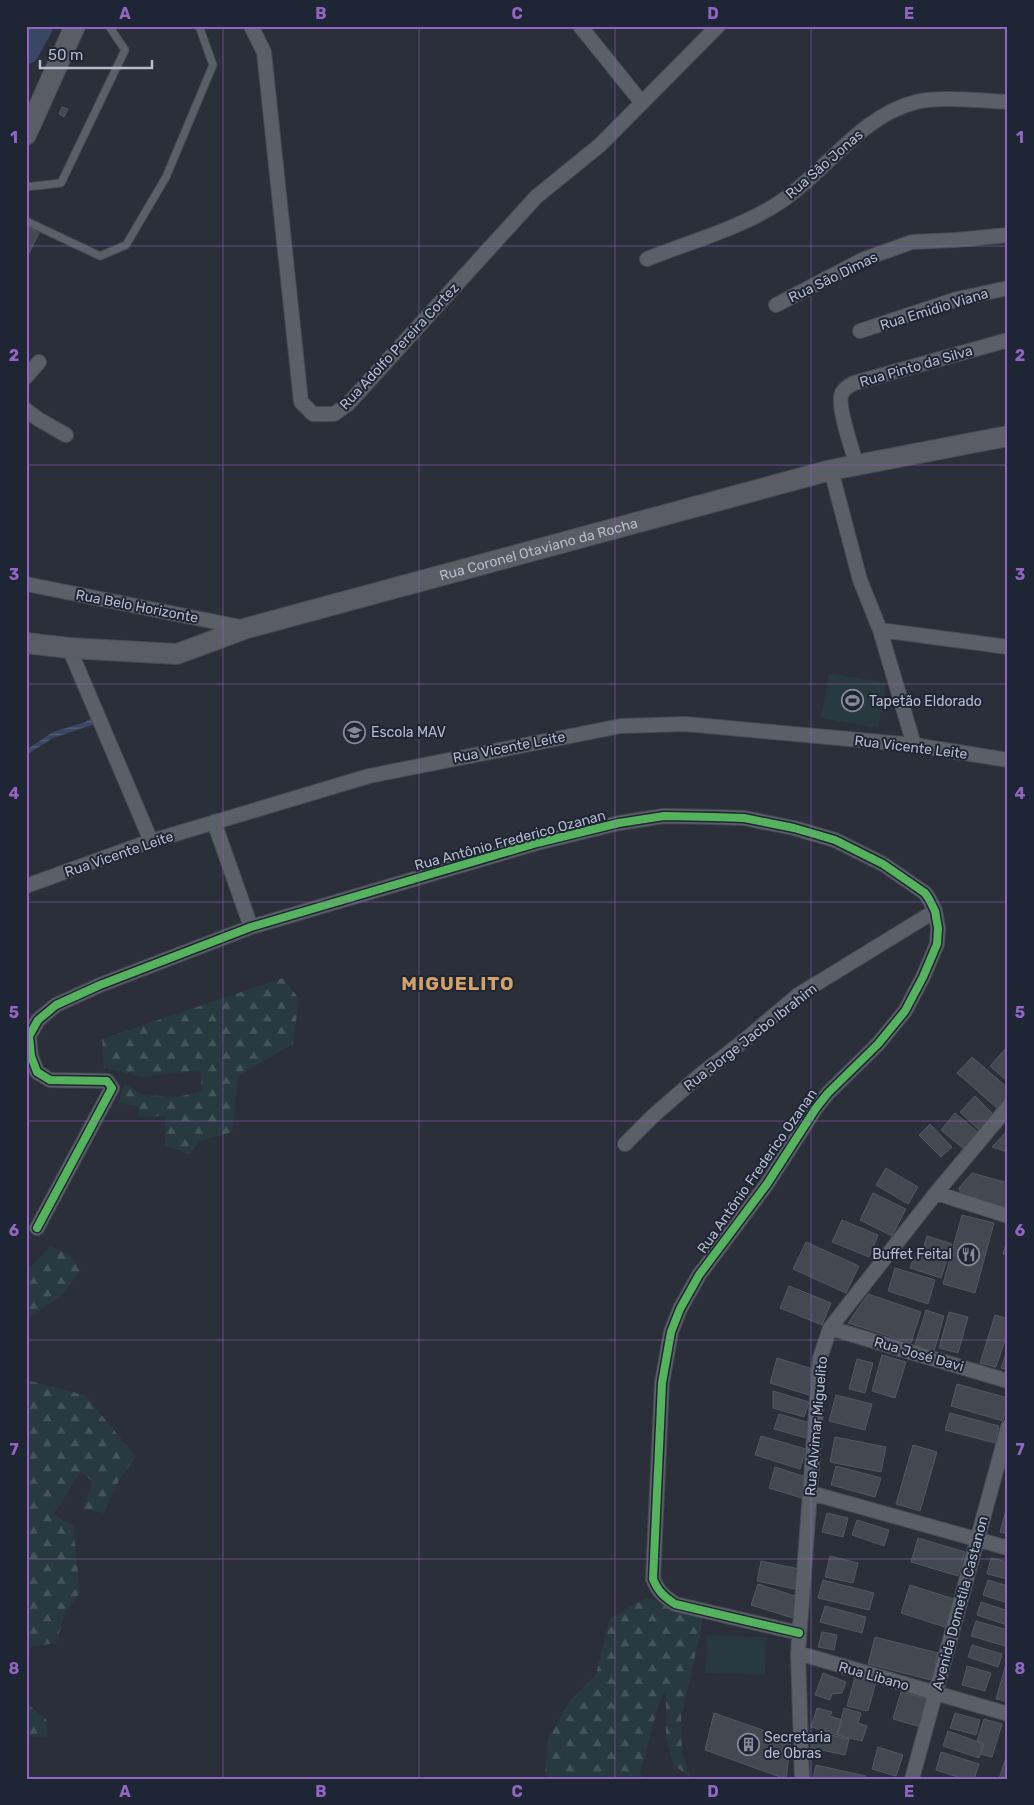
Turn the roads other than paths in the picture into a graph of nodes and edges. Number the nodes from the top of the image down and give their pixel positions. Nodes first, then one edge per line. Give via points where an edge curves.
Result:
1 (76, 26) edge
2 (108, 26) edge
3 (199, 26) edge
4 (251, 26) edge
5 (580, 26) edge
6 (718, 26) edge
7 (1008, 102) edge
8 (642, 103) junction
9 (26, 136) edge
10 (26, 187) edge
11 (26, 220) edge
12 (1008, 235) edge
13 (647, 259) dead end
14 (1008, 288) edge
15 (776, 305) dead end
16 (860, 331) dead end
17 (1008, 340) edge
18 (39, 362) dead end
19 (26, 377) edge
20 (26, 410) edge
21 (66, 435) dead end
22 (1008, 436) edge
23 (857, 466) junction
24 (831, 470) junction
25 (26, 584) edge
26 (247, 628) junction
27 (880, 630) junction
28 (26, 643) edge
29 (1008, 647) edge
30 (69, 648) junction
31 (914, 745) junction
32 (1008, 760) edge
33 (214, 822) junction
34 (151, 841) junction
35 (26, 886) edge
36 (935, 911) junction
37 (251, 927) junction
38 (1008, 1107) edge
39 (625, 1144) dead end
40 (936, 1193) junction
41 (1008, 1216) edge
42 (37, 1228) dead end
43 (830, 1328) junction
44 (1008, 1381) edge
45 (1008, 1427) edge
46 (811, 1493) junction
47 (978, 1539) junction
48 (1008, 1548) edge
49 (799, 1633) junction
50 (798, 1653) junction
51 (936, 1694) junction
52 (1008, 1714) edge
53 (802, 1779) edge
54 (912, 1779) edge

1 - 9 street
2 - 10 lane via 125,50 61,183
3 - 11 lane via 213,65 166,177 126,245 100,256
4 - 8 street, Rua Adolfo Pereira Cortez via 264,52 301,402 313,414 334,414 348,404 536,198 600,145
5 - 8 street
6 - 8 street, Rua Adolfo Pereira Cortez
7 - 13 street, Rua São Jonas via 918,101 896,108 872,121 780,203 748,220
12 - 15 street, Rua São Dimas via 912,242 864,259
14 - 16 street, Rua Emidio Viana via 958,299
17 - 23 street, Rua Pinto da Silva via 848,386 842,392 841,410
18 - 19 street
20 - 21 street
22 - 23 street, Rua Coronel Otaviano da Rocha
23 - 24 street, Rua Coronel Otaviano da Rocha
24 - 26 street, Rua Coronel Otaviano da Rocha
24 - 27 street via 860,580
25 - 26 street, Rua Belo Horizonte
26 - 30 street, Rua Coronel Otaviano da Rocha via 177,654
27 - 29 street
27 - 31 street
28 - 30 street, Rua Coronel Otaviano da Rocha
30 - 34 street
31 - 32 street, Rua Vicente Leite
31 - 33 street, Rua Vicente Leite via 686,724 621,726 369,776
33 - 34 street, Rua Vicente Leite
33 - 37 street
34 - 35 street, Rua Vicente Leite
36 - 37 street, Rua Antônio Frederico Ozanan via 930,899 912,882 835,840 744,818 664,816 619,823 537,843
36 - 39 street, Rua Jorge Jacbo Ibrahim via 798,995 652,1116
36 - 49 street, Rua Antônio Frederico Ozanan via 937,944 905,1011 878,1044 828,1092 767,1184 699,1274 677,1317 665,1358 653,1579 656,1587 674,1604
37 - 42 street, Rua Antônio Frederico Ozanan via 100,985 56,1005 38,1020 29,1036 36,1072 50,1080 108,1080 112,1088
38 - 40 street, Rua Alvimar Miguelito
40 - 41 street
40 - 43 street, Rua Alvimar Miguelito
43 - 44 street, Rua José Davi
43 - 46 street, Rua Alvimar Miguelito via 820,1358
45 - 47 street, Avenida Dometila Castanon
46 - 47 street
46 - 49 street, Rua Alvimar Miguelito
47 - 48 street
47 - 51 street, Avenida Dometila Castanon
49 - 50 street, Rua Alvimar Miguelito
50 - 51 street, Rua Libano
50 - 53 street, Rua Alvimar Miguelito
51 - 52 street, Rua Libano
51 - 54 street, Avenida Dometila Castanon

